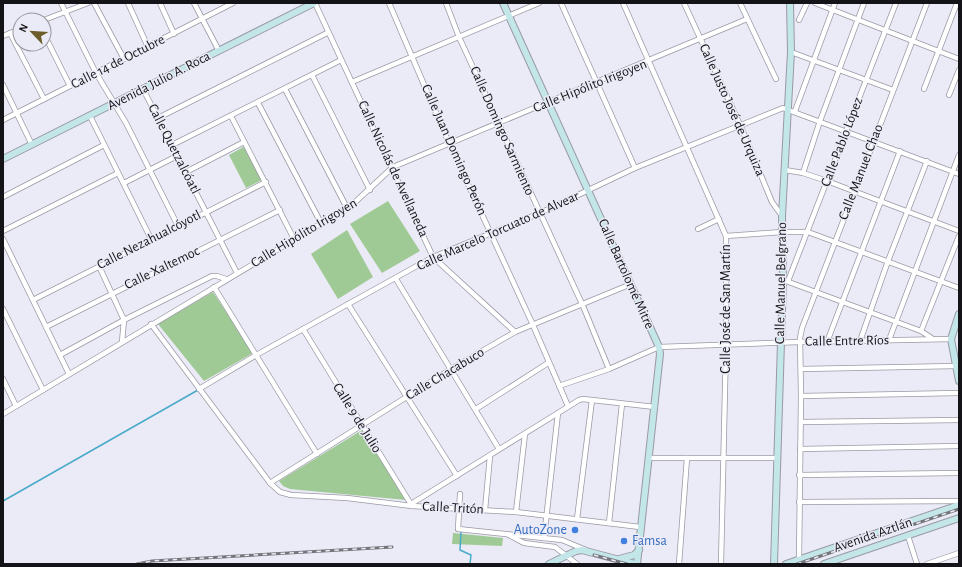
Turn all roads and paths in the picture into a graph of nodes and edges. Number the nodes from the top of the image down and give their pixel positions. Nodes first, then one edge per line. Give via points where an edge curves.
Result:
1 (61, 3) edge
2 (88, 3) edge
3 (94, 3) edge
4 (128, 3) edge
5 (160, 3) edge
6 (194, 3) edge
7 (314, 3) edge
8 (389, 3) edge
9 (446, 3) edge
10 (503, 3) edge
11 (539, 3) edge
12 (561, 3) edge
13 (623, 3) edge
14 (684, 3) edge
15 (740, 3) edge
16 (790, 3) edge
17 (807, 3) edge
18 (815, 3) edge
19 (835, 3) edge
20 (864, 3) edge
21 (896, 3) edge
22 (927, 3) edge
23 (957, 3) edge
24 (230, 4) edge
25 (833, 9) junction
26 (65, 12) junction
27 (508, 16) junction
28 (52, 17) edge
29 (747, 19) junction
30 (857, 19) junction
31 (202, 20) junction
32 (799, 20) dead end
33 (885, 30) junction
34 (10, 33) joint
35 (327, 33) junction
36 (174, 34) junction
37 (3, 36) edge
38 (459, 37) junction
39 (699, 38) junction
40 (912, 40) junction
41 (148, 47) junction
42 (52, 50) edge
43 (219, 51) junction
44 (940, 51) junction
45 (791, 52) junction
46 (413, 57) junction
47 (124, 59) junction
48 (813, 59) junction
49 (959, 59) edge
50 (341, 60) junction
51 (648, 62) junction
52 (838, 69) junction
53 (959, 70) edge
54 (96, 73) junction
55 (312, 75) junction
56 (776, 79) dead end
57 (867, 80) junction
58 (352, 82) junction
59 (596, 82) junction
60 (3, 85) edge
61 (70, 86) junction
62 (143, 89) junction
63 (285, 89) junction
64 (924, 89) dead end
65 (893, 90) junction
66 (949, 95) dead end
67 (44, 99) junction
68 (258, 102) junction
69 (115, 103) junction
70 (548, 104) junction
71 (787, 109) junction
72 (795, 111) junction
73 (17, 113) junction
74 (90, 116) junction
75 (231, 116) junction
76 (158, 118) junction
77 (3, 120) edge
78 (820, 121) junction
79 (499, 123) junction
80 (741, 127) junction
81 (845, 131) junction
82 (873, 141) junction
83 (244, 142) junction
84 (449, 143) junction
85 (32, 145) junction
86 (104, 145) junction
87 (172, 145) junction
88 (686, 147) junction
89 (900, 151) junction
90 (177, 156) junction
91 (959, 156) edge
92 (3, 159) edge
93 (927, 161) junction
94 (393, 167) junction
95 (635, 168) junction
96 (150, 170) junction
97 (786, 170) junction
98 (186, 172) junction
99 (953, 172) junction
100 (118, 173) junction
101 (803, 173) junction
102 (959, 174) edge
103 (827, 181) junction
104 (266, 182) junction
105 (124, 183) junction
106 (370, 190) junction
107 (588, 190) junction
108 (854, 191) junction
109 (3, 197) edge
110 (881, 202) junction
111 (347, 208) junction
112 (280, 210) junction
113 (206, 212) junction
114 (907, 212) junction
115 (540, 213) junction
116 (782, 216) junction
117 (719, 219) junction
118 (934, 222) junction
119 (320, 223) junction
120 (178, 226) junction
121 (698, 229) dead end
122 (3, 231) edge
123 (959, 231) edge
124 (782, 232) junction
125 (808, 232) junction
126 (491, 233) junction
127 (726, 236) junction
128 (959, 236) edge
129 (3, 239) edge
130 (152, 239) junction
131 (219, 239) junction
132 (294, 239) junction
133 (834, 241) junction
134 (861, 252) junction
135 (433, 257) junction
136 (888, 261) junction
137 (99, 266) junction
138 (915, 271) junction
139 (237, 273) junction
140 (226, 279) junction
141 (396, 279) junction
142 (786, 280) junction
143 (942, 281) junction
144 (631, 284) junction
145 (214, 286) junction
146 (959, 288) edge
147 (113, 292) junction
148 (816, 292) junction
149 (33, 300) junction
150 (842, 302) junction
151 (348, 304) junction
152 (583, 306) junction
153 (3, 309) edge
154 (870, 312) junction
155 (959, 314) edge
156 (124, 320) junction
157 (896, 322) junction
158 (151, 324) junction
159 (534, 325) junction
160 (46, 327) junction
161 (303, 329) junction
162 (921, 331) junction
163 (516, 332) junction
164 (959, 332) edge
165 (951, 337) junction
166 (933, 339) junction
167 (889, 340) junction
168 (860, 341) junction
169 (122, 342) junction
170 (800, 342) junction
171 (827, 342) junction
172 (780, 344) junction
173 (726, 345) junction
174 (659, 347) junction
175 (258, 354) junction
176 (60, 355) junction
177 (548, 363) junction
178 (957, 363) edge
179 (451, 369) junction
180 (609, 369) junction
181 (801, 369) junction
182 (69, 374) junction
183 (3, 379) edge
184 (959, 381) edge
185 (559, 386) junction
186 (43, 390) junction
187 (200, 390) junction
188 (959, 393) edge
189 (801, 396) junction
190 (407, 397) junction
191 (592, 400) junction
192 (622, 404) junction
193 (16, 406) junction
194 (568, 406) junction
195 (655, 407) junction
196 (476, 409) junction
197 (558, 413) junction
198 (3, 414) edge
199 (959, 420) edge
200 (801, 422) junction
201 (362, 426) junction
202 (525, 434) junction
203 (959, 446) edge
204 (499, 449) junction
205 (800, 449) junction
206 (317, 454) junction
207 (490, 456) junction
208 (649, 458) junction
209 (687, 458) junction
210 (724, 458) junction
211 (777, 458) junction
212 (959, 473) edge
213 (799, 475) junction
214 (457, 476) junction
215 (270, 483) junction
216 (460, 494) dead end
217 (959, 501) edge
218 (799, 502) junction
219 (412, 505) junction
220 (959, 505) edge
221 (458, 509) junction
222 (485, 510) junction
223 (516, 512) junction
224 (547, 516) junction
225 (959, 518) edge
226 (577, 519) junction
227 (609, 523) junction
228 (640, 527) junction
229 (508, 534) junction
230 (908, 536) junction
231 (544, 538) junction
232 (640, 548) junction
233 (587, 550) junction
234 (959, 553) edge
235 (566, 555) junction
236 (618, 559) junction
237 (800, 561) junction
238 (549, 564) edge
239 (578, 564) edge
240 (636, 564) edge
241 (679, 564) edge
242 (721, 564) edge
243 (774, 564) edge
244 (786, 564) edge
245 (824, 564) edge
246 (917, 564) edge
247 (927, 564) edge

1 - 26 street
2 - 26 street
3 - 47 street
4 - 41 street
5 - 36 street
6 - 31 street
7 - 35 street, Calle Nicolás de Avellaneda
7 - 43 street, Avenida Julio A. Roca
8 - 46 street, Calle Juan Domingo Perón
9 - 38 street, Calle Domingo Sarmiento
10 - 27 street, Calle Bartolomé Mitre
11 - 27 street
12 - 59 street
13 - 51 street, Calle José de San Martín
14 - 39 street, Calle Justo José de Urquiza
15 - 29 street
16 - 45 street, Calle Manuel Belgrano
17 - 32 street
18 - 25 street
19 - 25 street
20 - 30 street
21 - 33 street, Calle Pablo López
22 - 40 street, Calle Manuel Chao
23 - 44 street
24 - 31 street, Calle 14 de Octubre
25 - 30 street
25 - 48 street
26 - 28 street
26 - 54 street
27 - 38 street
27 - 70 street, Calle Bartolomé Mitre
29 - 39 street, Calle Hipólito Irigoyen
29 - 56 street
30 - 33 street
30 - 52 street
31 - 36 street, Calle 14 de Octubre
31 - 43 street
33 - 40 street
33 - 57 street, Calle Pablo López
34 - 37 street
34 - 67 street
35 - 50 street, Calle Nicolás de Avellaneda
35 - 76 street
36 - 41 street, Calle 14 de Octubre
38 - 46 street
38 - 79 street, Calle Domingo Sarmiento
39 - 51 street, Calle Hipólito Irigoyen
39 - 80 street, Calle Justo José de Urquiza
40 - 44 street
40 - 65 street, Calle Manuel Chao
41 - 47 street, Calle 14 de Octubre
42 - 61 street
43 - 62 street, Avenida Julio A. Roca
44 - 49 street
44 - 64 street
45 - 48 street
45 - 71 street, Calle Manuel Belgrano
46 - 58 street
46 - 84 street, Calle Juan Domingo Perón
47 - 54 street, Calle 14 de Octubre
48 - 52 street
48 - 72 street
50 - 55 street
50 - 58 street, Calle Nicolás de Avellaneda
51 - 59 street, Calle Hipólito Irigoyen
51 - 88 street, Calle José de San Martín
52 - 57 street
52 - 78 street
53 - 66 street
54 - 61 street, Calle 14 de Octubre
54 - 69 street
55 - 63 street
55 - 106 street
57 - 65 street
57 - 81 street, Calle Pablo López
58 - 94 street, Calle Nicolás de Avellaneda
59 - 70 street, Calle Hipólito Irigoyen
59 - 95 street
60 - 73 street
61 - 67 street, Calle 14 de Octubre
62 - 69 street, Avenida Julio A. Roca
62 - 76 street, Calle Quetzalcóatl
63 - 68 street
63 - 111 street
65 - 82 street, Calle Manuel Chao
67 - 73 street, Calle 14 de Octubre
68 - 75 street
68 - 119 street
69 - 74 street, Avenida Julio A. Roca
69 - 96 street
70 - 79 street, Calle Hipólito Irigoyen
70 - 107 street, Calle Bartolomé Mitre
71 - 72 street
71 - 80 street, Calle Marcelo Torcuato de Alvear via 780,109
71 - 97 street, Calle Manuel Belgrano
72 - 78 street
73 - 77 street, Calle 14 de Octubre
73 - 85 street
74 - 85 street, Avenida Julio A. Roca
74 - 86 street
75 - 83 street
75 - 87 street
76 - 87 street, Calle Quetzalcóatl
78 - 81 street
78 - 101 street
79 - 84 street, Calle Hipólito Irigoyen
79 - 115 street, Calle Domingo Sarmiento
80 - 88 street, Calle Marcelo Torcuato de Alvear
80 - 116 street, Calle Justo José de Urquiza via 772,202
81 - 82 street
81 - 103 street, Calle Pablo López
82 - 89 street
82 - 108 street, Calle Manuel Chao
83 - 98 street
83 - 104 street
84 - 94 street, Calle Hipólito Irigoyen
84 - 126 street, Calle Juan Domingo Perón
85 - 92 street, Avenida Julio A. Roca
86 - 100 street
86 - 109 street
87 - 90 street, Calle Quetzalcóatl
88 - 95 street, Calle Marcelo Torcuato de Alvear
88 - 117 street, Calle José de San Martín
89 - 93 street
89 - 110 street
90 - 96 street
90 - 98 street, Calle Quetzalcóatl
91 - 99 street
93 - 99 street
93 - 114 street
94 - 106 street, Calle Hipólito Irigoyen
94 - 135 street, Calle Nicolás de Avellaneda
95 - 107 street, Calle Marcelo Torcuato de Alvear
96 - 105 street
96 - 120 street
97 - 101 street
97 - 116 street, Calle Manuel Belgrano
98 - 113 street, Calle Quetzalcóatl
99 - 102 street
99 - 118 street
100 - 105 street
100 - 122 street
101 - 103 street
103 - 108 street
103 - 125 street, Calle Pablo López
104 - 112 street
104 - 113 street, Calle Nezahualcóyotl
105 - 130 street
106 - 111 street, Calle Hipólito Irigoyen
107 - 115 street, Calle Marcelo Torcuato de Alvear
107 - 144 street, Calle Bartolomé Mitre
108 - 110 street
108 - 133 street, Calle Manuel Chao
110 - 114 street
110 - 134 street
111 - 119 street, Calle Hipólito Irigoyen
112 - 131 street, Calle Xaltemoc
112 - 132 street
113 - 120 street, Calle Nezahualcóyotl
113 - 131 street, Calle Quetzalcóatl
114 - 118 street
114 - 136 street
115 - 126 street, Calle Marcelo Torcuato de Alvear
115 - 152 street, Calle Domingo Sarmiento
116 - 124 street, Calle Manuel Belgrano
117 - 121 street
117 - 127 street, Calle José de San Martín
118 - 123 street
118 - 138 street
119 - 132 street, Calle Hipólito Irigoyen
120 - 130 street, Calle Nezahualcóyotl
124 - 125 street
124 - 127 street
124 - 142 street, Calle Manuel Belgrano
125 - 133 street
125 - 142 street, Calle Pablo López
126 - 135 street, Calle Marcelo Torcuato de Alvear
126 - 159 street, Calle Juan Domingo Perón
127 - 173 street, Calle José de San Martín
128 - 143 street
129 - 149 street
130 - 137 street, Calle Nezahualcóyotl
131 - 139 street, Calle Quetzalcóatl
131 - 147 street, Calle Xaltemoc
132 - 139 street, Calle Hipólito Irigoyen
133 - 134 street
133 - 148 street, Calle Manuel Chao
134 - 136 street
134 - 150 street
135 - 141 street, Calle Marcelo Torcuato de Alvear
135 - 163 street, Calle Nicolás de Avellaneda
136 - 138 street
136 - 154 street
137 - 147 street
137 - 149 street, Calle Nezahualcóyotl
138 - 143 street
138 - 157 street
139 - 140 street, Calle Hipólito Irigoyen
140 - 145 street, Calle Hipólito Irigoyen
140 - 156 street via 212,276
141 - 151 street, Calle Marcelo Torcuato de Alvear
141 - 179 street
142 - 148 street
142 - 172 street, Calle Manuel Belgrano
143 - 146 street
143 - 162 street
144 - 152 street, Calle Chacabuco
144 - 174 street, Calle Bartolomé Mitre
145 - 158 street, Calle Hipólito Irigoyen
145 - 175 street
147 - 156 street
147 - 160 street, Calle Xaltemoc
148 - 150 street
148 - 170 street, Calle Manuel Chao via 802,328
149 - 160 street
150 - 154 street
150 - 171 street
151 - 161 street, Calle Marcelo Torcuato de Alvear
151 - 190 street
152 - 159 street, Calle Chacabuco
152 - 180 street, Calle Domingo Sarmiento
153 - 186 street
154 - 157 street
154 - 168 street
155 - 165 street
156 - 169 street
156 - 176 street
157 - 162 street
157 - 167 street
158 - 169 street, Calle Hipólito Irigoyen
158 - 187 street, Calle Tritón
159 - 163 street, Calle Chacabuco
159 - 177 street, Calle Juan Domingo Perón
160 - 176 street
161 - 175 street, Calle Marcelo Torcuato de Alvear
161 - 201 street, Calle 9 de Julio
162 - 166 street
163 - 179 street, Calle Chacabuco
164 - 165 street, Calle Entre Ríos
165 - 166 street, Calle Entre Ríos
165 - 178 street
166 - 167 street, Calle Entre Ríos
167 - 168 street, Calle Entre Ríos
168 - 171 street, Calle Entre Ríos
169 - 182 street, Calle Hipólito Irigoyen
170 - 171 street, Calle Entre Ríos
170 - 172 street, Calle Entre Ríos
170 - 181 street, Calle Manuel Chao
172 - 173 street, Calle Entre Ríos
172 - 211 street, Calle Manuel Belgrano
173 - 174 street, Calle Entre Ríos
173 - 210 street, Calle José de San Martín
174 - 180 street, Calle Entre Ríos
174 - 195 street, Calle Bartolomé Mitre
175 - 187 street, Calle Marcelo Torcuato de Alvear
175 - 206 street
176 - 182 street
177 - 185 street, Calle Juan Domingo Perón
177 - 196 street
178 - 181 street
178 - 184 street
179 - 190 street, Calle Chacabuco
179 - 196 street
180 - 185 street, Calle Entre Ríos
181 - 189 street, Calle Manuel Chao
182 - 186 street, Calle Hipólito Irigoyen
183 - 193 street
185 - 194 street, Calle Juan Domingo Perón
186 - 193 street, Calle Hipólito Irigoyen
187 - 215 street, Calle Tritón
188 - 189 street
189 - 200 street, Calle Manuel Chao
190 - 201 street, Calle Chacabuco
190 - 214 street
191 - 192 street
191 - 194 street via 584,399
191 - 226 street
192 - 195 street
192 - 227 street
193 - 198 street, Calle Hipólito Irigoyen
194 - 197 street
195 - 208 street, Calle Bartolomé Mitre
196 - 204 street
197 - 202 street
197 - 224 street
199 - 200 street
200 - 205 street, Calle Manuel Chao
201 - 206 street, Calle Chacabuco
201 - 219 street, Calle 9 de Julio
202 - 204 street
202 - 223 street
203 - 205 street
204 - 207 street
205 - 213 street, Calle Manuel Chao
206 - 215 street, Calle Chacabuco
207 - 214 street
207 - 222 street
208 - 209 street
208 - 228 street, Calle Bartolomé Mitre
209 - 210 street
209 - 241 street
210 - 211 street
210 - 242 street, Calle José de San Martín
211 - 243 street, Calle Manuel Belgrano
212 - 213 street
213 - 218 street, Calle Manuel Chao
214 - 219 street
215 - 219 street, Calle Tritón via 280,492 291,495
216 - 221 street
217 - 218 street
218 - 237 street, Calle Manuel Chao
219 - 221 street, Calle Tritón
220 - 237 street, Avenida Aztlán
221 - 222 street, Calle Tritón
221 - 229 street via 458,529
222 - 223 street, Calle Tritón
223 - 224 street, Calle Tritón
224 - 226 street, Calle Tritón
224 - 231 street
225 - 230 street, Avenida Aztlán
226 - 227 street, Calle Tritón
227 - 228 street, Calle Tritón
228 - 232 street, Calle Bartolomé Mitre
229 - 231 street
229 - 235 street via 524,543 552,546
230 - 245 street, Avenida Aztlán
230 - 246 street
231 - 233 street via 573,543
232 - 236 street via 634,555
232 - 240 street, Calle Bartolomé Mitre
233 - 235 street
233 - 236 street
234 - 247 street
235 - 238 street
235 - 239 street
236 - 240 street
237 - 244 street, Avenida Aztlán

